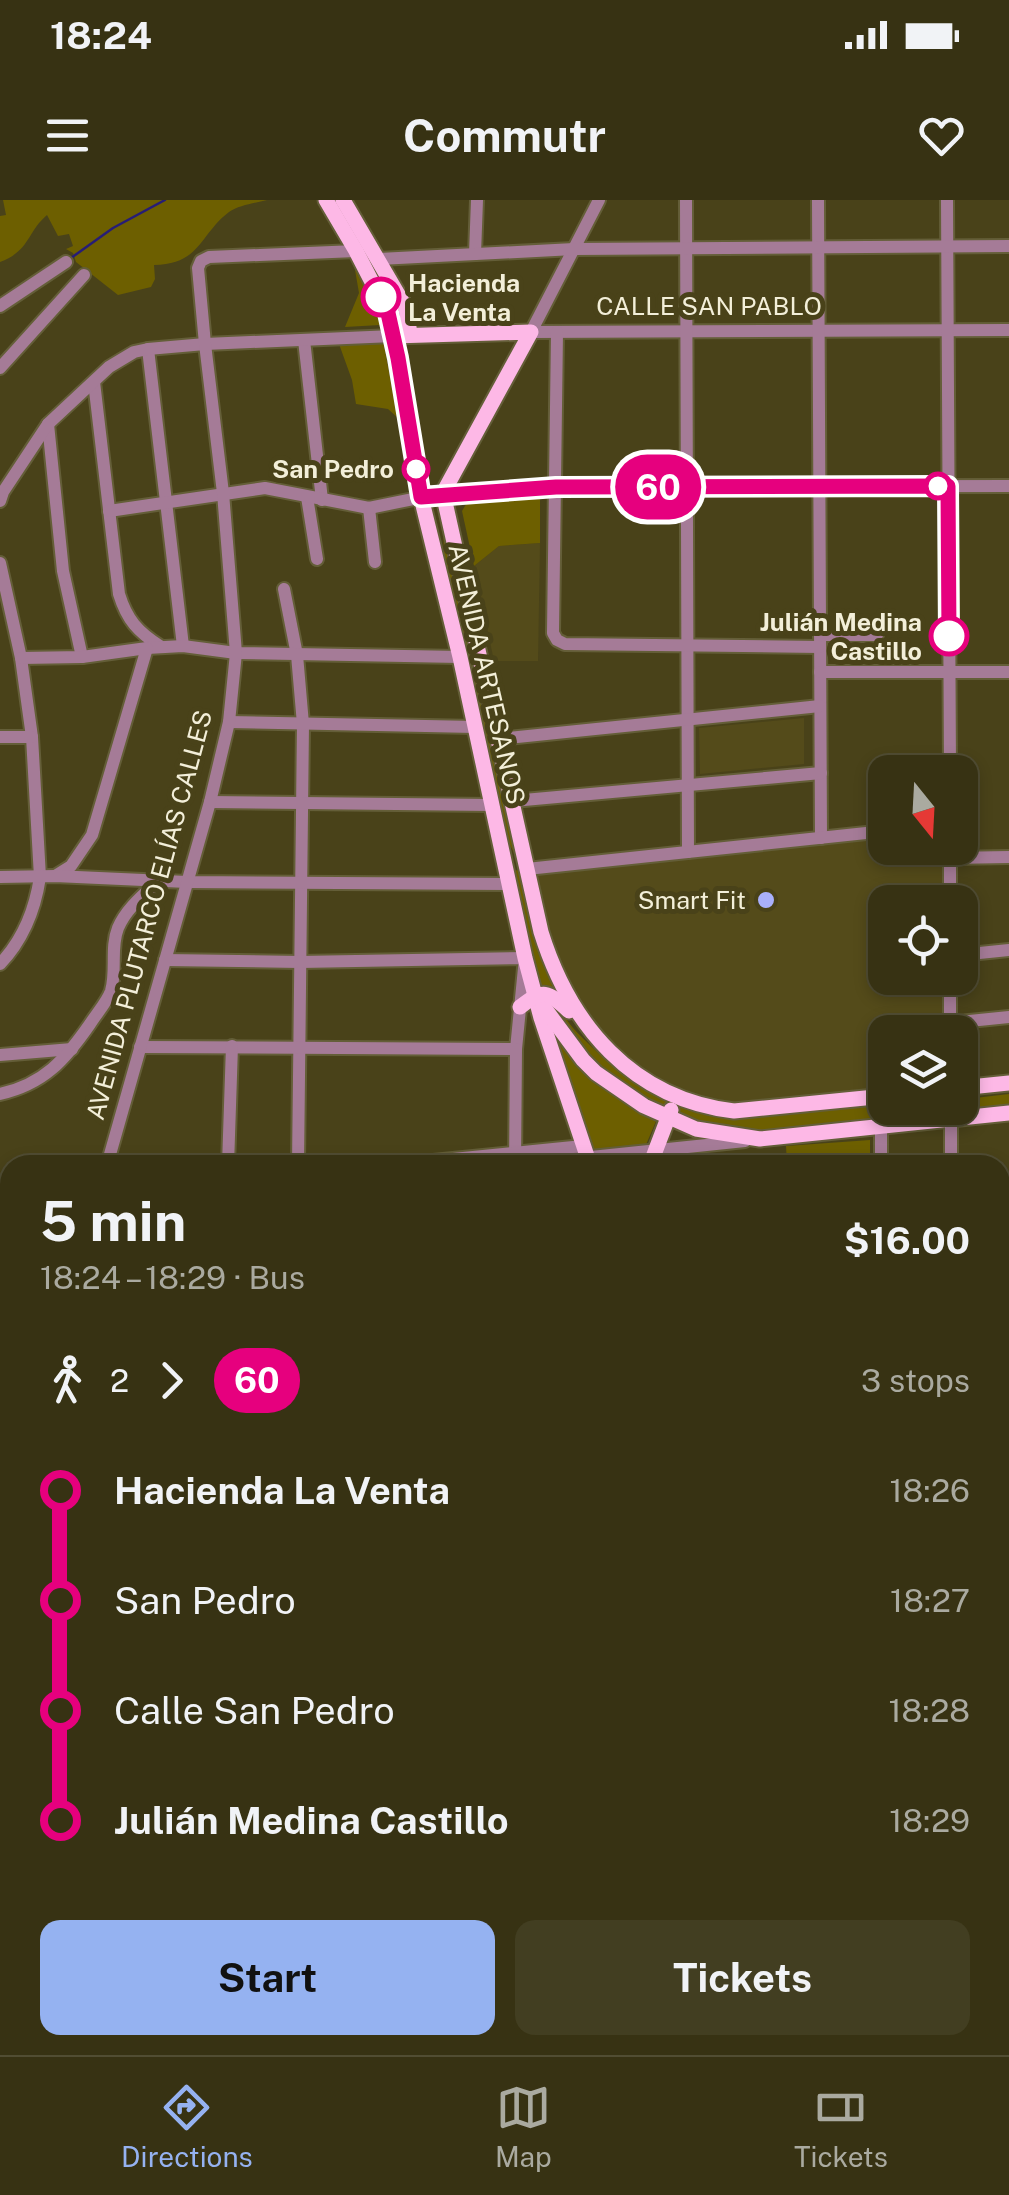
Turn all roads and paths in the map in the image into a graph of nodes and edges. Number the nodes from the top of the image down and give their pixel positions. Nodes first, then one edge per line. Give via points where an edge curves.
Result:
1 (326, 200) edge
2 (343, 200) edge
3 (477, 200) edge
4 (599, 200) edge
5 (686, 200) edge
6 (818, 200) edge
7 (948, 200) edge
8 (1009, 246) edge
9 (948, 247) junction
10 (574, 248) junction
11 (686, 248) junction
12 (818, 248) junction
13 (356, 251) junction
14 (475, 254) junction
15 (379, 259) junction
16 (66, 262) dead end
17 (84, 275) dead end
18 (40, 296) dead end
19 (0, 306) edge
20 (54, 306) junction
21 (818, 330) junction
22 (949, 330) junction
23 (1009, 330) edge
24 (685, 331) junction
25 (531, 332) junction
26 (556, 332) junction
27 (401, 335) junction
28 (304, 340) junction
29 (205, 344) junction
30 (148, 348) junction
31 (0, 368) edge
32 (94, 382) junction
33 (48, 424) junction
34 (819, 486) junction
35 (948, 486) junction
36 (1009, 486) edge
37 (556, 487) junction
38 (686, 487) junction
39 (223, 493) junction
40 (443, 494) junction
41 (307, 497) junction
42 (421, 497) junction
43 (322, 500) junction
44 (0, 501) edge
45 (166, 502) junction
46 (369, 508) junction
47 (108, 511) junction
48 (317, 558) dead end
49 (376, 562) dead end
50 (0, 563) edge
51 (284, 589) dead end
52 (876, 635) dead end
53 (820, 641) junction
54 (183, 646) junction
55 (687, 646) junction
56 (154, 647) junction
57 (236, 653) junction
58 (297, 655) junction
59 (82, 657) junction
60 (460, 657) junction
61 (21, 658) junction
62 (820, 672) junction
63 (949, 672) junction
64 (1009, 672) edge
65 (820, 706) junction
66 (687, 720) junction
67 (229, 722) junction
68 (303, 724) junction
69 (475, 727) junction
70 (498, 733) junction
71 (0, 736) edge
72 (32, 737) junction
73 (950, 755) edge
74 (820, 773) junction
75 (687, 784) junction
76 (513, 801) junction
77 (210, 802) junction
78 (302, 803) junction
79 (491, 805) junction
80 (868, 833) edge
81 (821, 838) junction
82 (501, 852) junction
83 (688, 852) junction
84 (978, 855) edge
85 (1009, 857) edge
86 (527, 869) junction
87 (0, 877) edge
88 (47, 877) junction
89 (158, 880) junction
90 (187, 882) junction
91 (301, 882) junction
92 (508, 884) junction
93 (1009, 950) edge
94 (978, 953) edge
95 (525, 958) junction
96 (165, 960) junction
97 (300, 962) junction
98 (0, 964) edge
99 (535, 996) junction
100 (520, 1007) junction
101 (1009, 1017) edge
102 (978, 1023) edge
103 (587, 1026) junction
104 (232, 1046) junction
105 (300, 1046) junction
106 (140, 1047) junction
107 (516, 1048) junction
108 (72, 1049) junction
109 (0, 1055) edge
110 (1009, 1083) edge
111 (978, 1086) edge
112 (0, 1094) edge
113 (676, 1097) junction
114 (868, 1098) edge
115 (978, 1113) edge
116 (1009, 1113) edge
117 (668, 1118) junction
118 (886, 1125) edge
119 (951, 1125) edge
120 (881, 1126) junction
121 (760, 1139) junction
122 (110, 1155) edge
123 (228, 1155) edge
124 (298, 1155) edge
125 (515, 1155) edge
126 (586, 1155) edge
127 (654, 1155) edge
128 (670, 1155) edge
129 (881, 1155) edge
130 (951, 1155) edge

1 - 13 main road, AVENIDA ARTESANOS
2 - 15 main road
3 - 14 street
4 - 10 street
5 - 11 street
6 - 12 street
7 - 9 street
8 - 9 street
9 - 12 street
9 - 22 street
10 - 11 street
10 - 14 street
10 - 25 street
11 - 12 street
11 - 24 street
12 - 21 street
13 - 27 main road, AVENIDA ARTESANOS
13 - 29 street, AVENIDA PLUTARCO ELÍAS CALLES via 202,261
14 - 15 street
15 - 27 main road via 406,308
16 - 19 street
17 - 20 street
18 - 20 street
20 - 31 street
21 - 22 street, CALLE SAN PABLO
21 - 24 street, CALLE SAN PABLO
21 - 34 street
22 - 23 street, CALLE SAN PABLO
22 - 35 street
24 - 26 street, CALLE SAN PABLO
24 - 38 street
25 - 26 street, CALLE SAN PABLO
25 - 27 main road, CALLE SAN PABLO
25 - 40 main road
26 - 37 street
27 - 28 street
27 - 42 main road, AVENIDA ARTESANOS
28 - 29 street
28 - 43 street
29 - 30 street
29 - 39 street, AVENIDA PLUTARCO ELÍAS CALLES
30 - 32 street via 121,359
30 - 45 street
32 - 33 street
32 - 47 street
33 - 44 street
33 - 59 street via 63,571
34 - 35 street
34 - 38 street
34 - 53 street
35 - 36 street
35 - 63 street
37 - 38 street
37 - 40 street
37 - 55 street via 557,640
38 - 55 street
39 - 41 street via 266,488
39 - 45 street
39 - 57 street, AVENIDA PLUTARCO ELÍAS CALLES
40 - 42 street
40 - 70 main road, AVENIDA ARTESANOS
41 - 43 street
41 - 48 street
42 - 46 street
42 - 60 main road, AVENIDA ARTESANOS
43 - 46 street
45 - 47 street
45 - 54 street
46 - 49 street
47 - 56 street via 122,606
50 - 61 street
51 - 58 street
52 - 53 street
53 - 55 street
53 - 62 street
54 - 56 street
54 - 57 street
55 - 66 street
56 - 59 street
56 - 88 street via 92,835 72,866
57 - 58 street
57 - 67 street, AVENIDA PLUTARCO ELÍAS CALLES
58 - 60 street
58 - 68 street
59 - 61 street
60 - 69 main road, AVENIDA ARTESANOS
60 - 70 main road via 474,664
61 - 72 street
62 - 63 street
62 - 65 street
63 - 64 street
63 - 73 street
65 - 66 street
65 - 74 street
66 - 70 street
66 - 75 street
67 - 68 street
67 - 77 street, AVENIDA PLUTARCO ELÍAS CALLES
68 - 69 street
68 - 78 street
69 - 79 main road, AVENIDA ARTESANOS
70 - 76 main road, AVENIDA ARTESANOS
71 - 72 street
72 - 88 street
74 - 75 street
74 - 81 street
75 - 76 street
75 - 83 street
76 - 86 main road, AVENIDA ARTESANOS
77 - 78 street
77 - 90 street, AVENIDA PLUTARCO ELÍAS CALLES
78 - 79 street
78 - 91 street
79 - 82 main road, AVENIDA ARTESANOS
80 - 81 street
81 - 83 street
82 - 86 main road
82 - 92 main road, AVENIDA ARTESANOS
83 - 86 street
84 - 85 street
86 - 103 main road, AVENIDA ARTESANOS via 551,965
87 - 88 street
88 - 89 street
88 - 98 street via 17,944
89 - 90 street
89 - 108 street via 119,925 110,992
90 - 91 street
90 - 96 street, AVENIDA PLUTARCO ELÍAS CALLES
91 - 92 street
91 - 97 street
92 - 95 main road, AVENIDA ARTESANOS
93 - 94 street
95 - 97 street
95 - 99 main road, AVENIDA ARTESANOS
95 - 100 street
96 - 97 street
96 - 106 street, AVENIDA PLUTARCO ELÍAS CALLES
97 - 105 street
99 - 100 main road
99 - 103 main road via 550,994
99 - 117 main road via 596,1073
99 - 126 main road, AVENIDA ARTESANOS
100 - 107 street
101 - 102 street
103 - 113 main road, AVENIDA ARTESANOS via 612,1057
104 - 105 street
104 - 106 street
104 - 123 street
105 - 107 street
105 - 124 street
106 - 122 street, AVENIDA PLUTARCO ELÍAS CALLES
107 - 125 street
108 - 109 street
108 - 112 street via 26,1088
110 - 111 main road
113 - 114 main road, AVENIDA ARTESANOS via 734,1111
113 - 117 main road
115 - 116 main road
117 - 121 main road
117 - 127 main road
118 - 120 main road
119 - 130 street
120 - 121 main road
120 - 129 street
121 - 128 street

